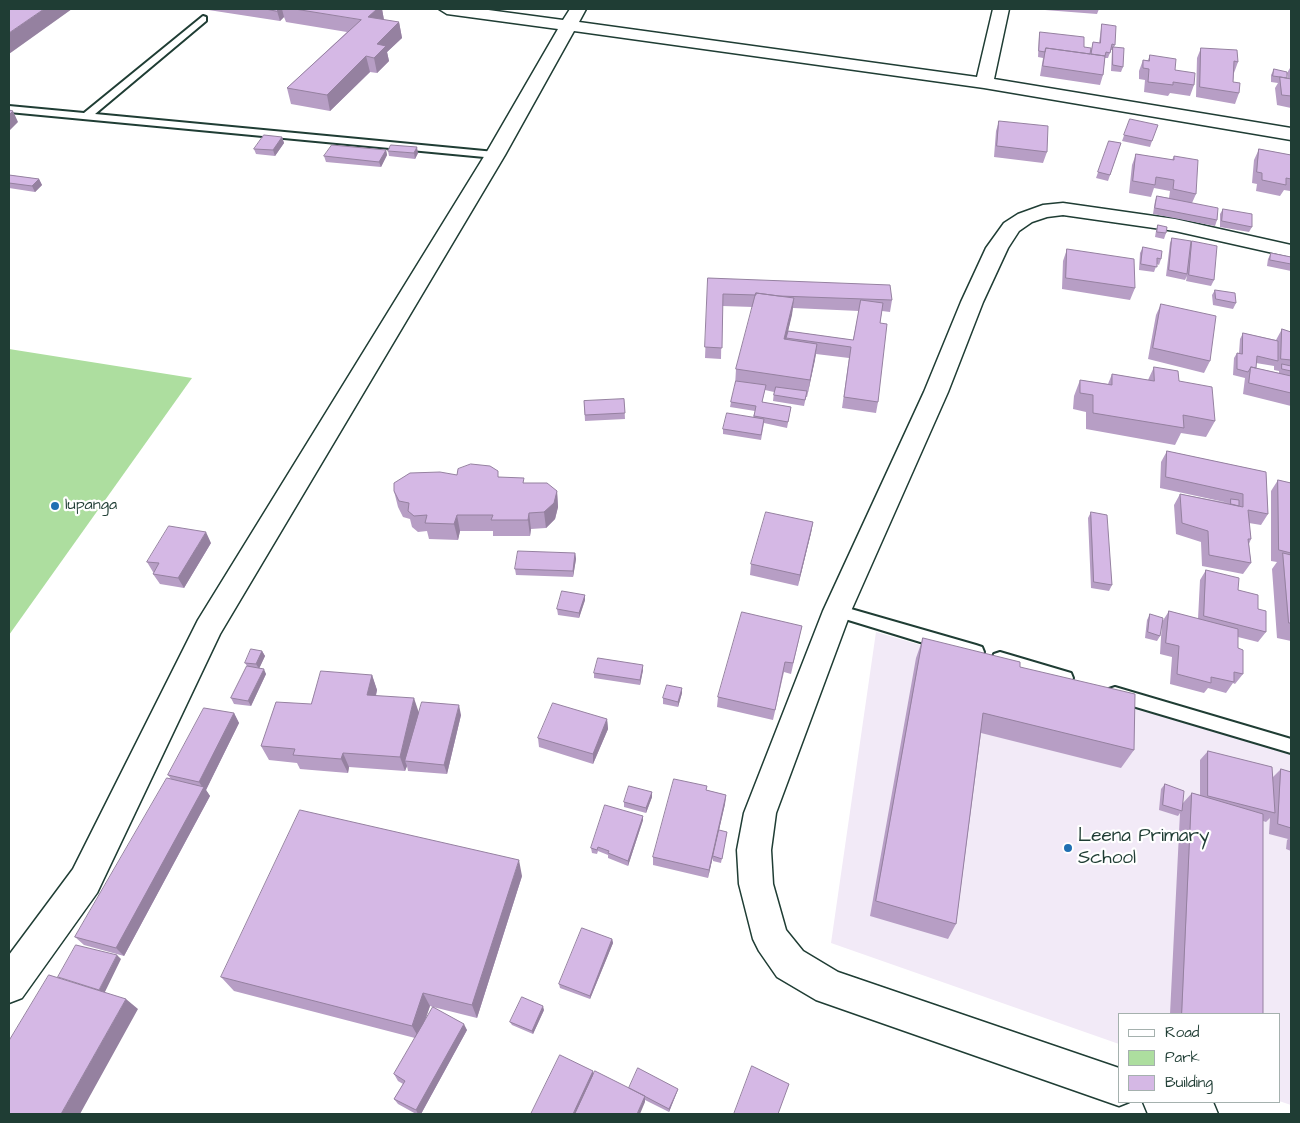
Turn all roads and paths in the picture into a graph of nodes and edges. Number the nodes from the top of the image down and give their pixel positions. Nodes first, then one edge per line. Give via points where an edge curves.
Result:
1 (447, 9) edge
2 (1001, 9) edge
3 (573, 17) edge
4 (203, 19) dead end
5 (984, 83) junction
6 (9, 109) edge
7 (88, 115) junction
8 (1291, 134) edge
9 (495, 155) junction
10 (1291, 251) edge
11 (837, 611) junction
12 (1083, 684) edge
13 (1102, 690) edge
14 (1291, 746) edge
15 (9, 985) edge
16 (1118, 1087) edge
17 (1165, 1103) edge
18 (1199, 1114) edge

1 - 3 street
2 - 5 street
3 - 5 street
3 - 9 street
4 - 7 lane
5 - 8 street
6 - 7 lane
7 - 9 lane
9 - 15 street via 208,628 85,881
10 - 11 street via 1175,225 1091,211 1043,211 1011,227 997,248 972,302 936,392
11 - 12 lane
11 - 16 street via 760,813 754,850 756,884 772,939 790,964 829,987
13 - 14 lane
17 - 18 street

